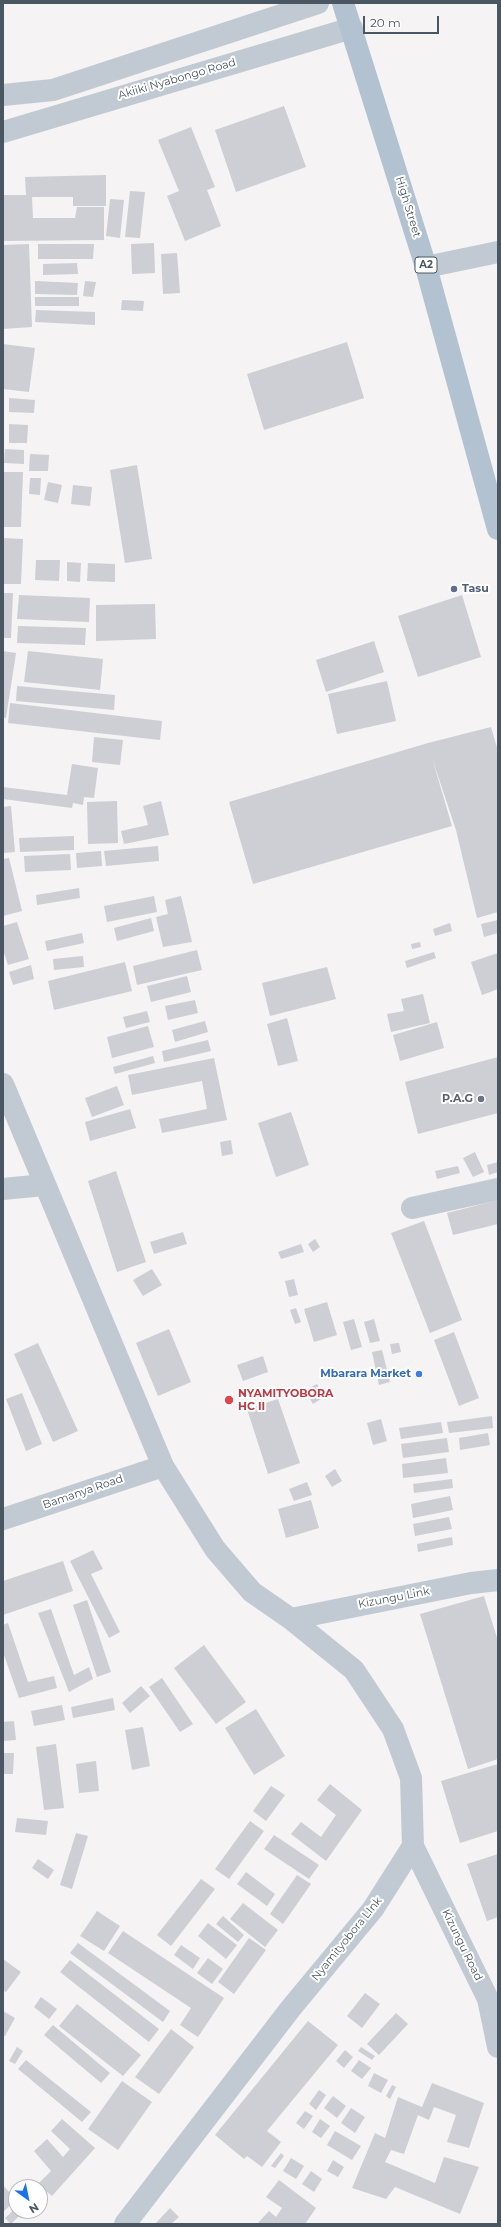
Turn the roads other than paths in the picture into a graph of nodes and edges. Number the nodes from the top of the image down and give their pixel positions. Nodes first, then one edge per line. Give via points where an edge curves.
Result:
1 (318, 3) edge
2 (343, 3) edge
3 (352, 28) junction
4 (3, 95) edge
5 (3, 132) edge
6 (498, 252) edge
7 (426, 267) junction
8 (498, 529) edge
9 (3, 1084) edge
10 (44, 1185) junction
11 (3, 1189) edge
12 (498, 1189) edge
13 (412, 1208) dead end
14 (163, 1466) junction
15 (3, 1519) edge
16 (498, 1580) edge
17 (291, 1619) junction
18 (413, 1846) junction
19 (493, 1998) edge
20 (498, 2047) edge
21 (125, 2224) edge

1 - 4 street via 53,90
2 - 3 main road, High Street / A2
3 - 5 street, Akiiki Nyabongo Road
3 - 7 main road, High Street / A2
6 - 7 street
7 - 8 main road, High Street / A2
9 - 10 street
10 - 11 street
10 - 14 street
12 - 13 street
14 - 15 street, Bamanya Road
14 - 17 street via 215,1549 252,1592
16 - 17 street, Kizungu Link
17 - 18 street via 354,1670 393,1729 411,1778
18 - 19 street, Kizungu Road
18 - 21 street, Nyamityobora LInk via 373,1909 291,2008
19 - 20 street, Kizungu Road

